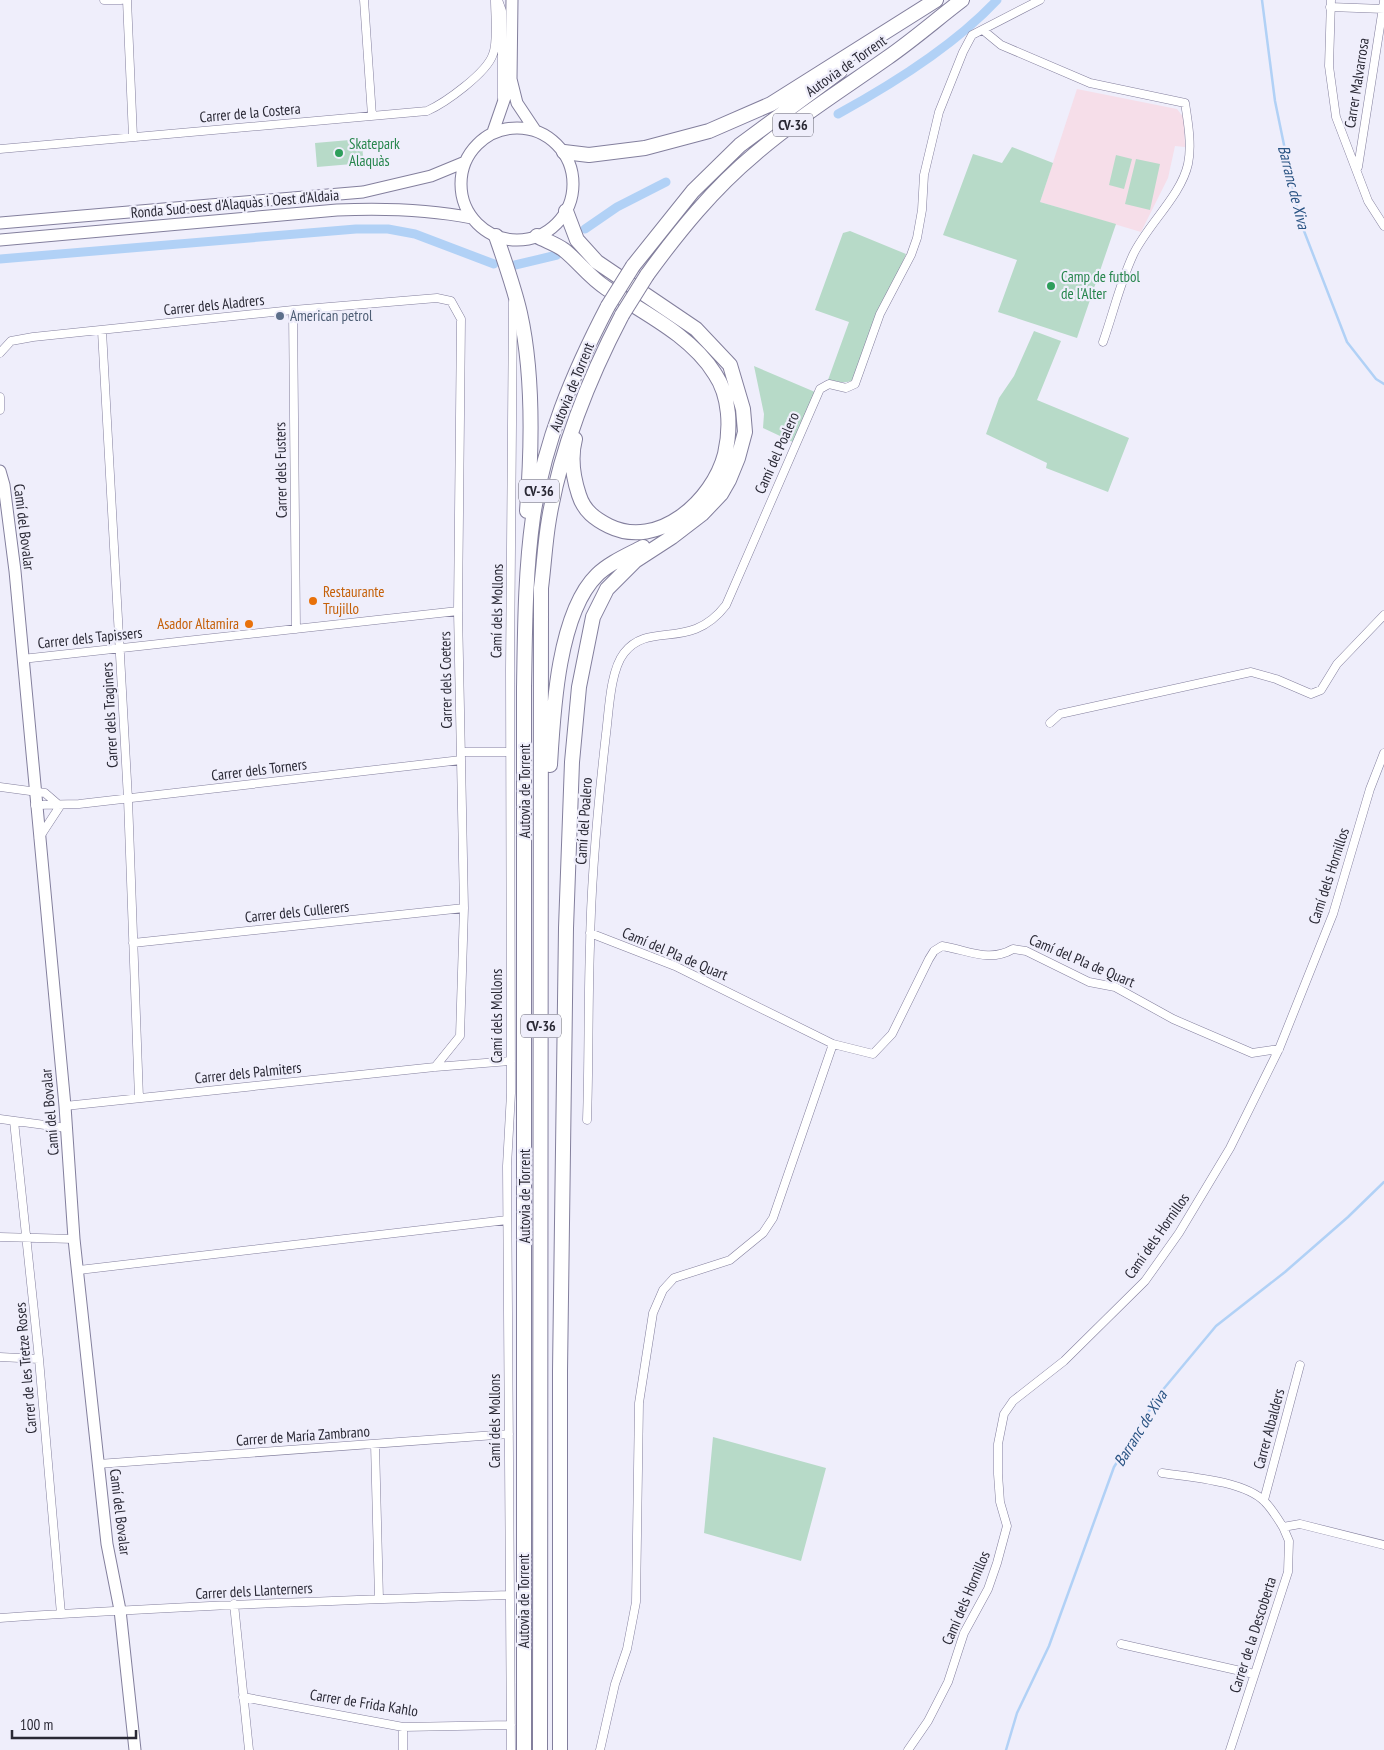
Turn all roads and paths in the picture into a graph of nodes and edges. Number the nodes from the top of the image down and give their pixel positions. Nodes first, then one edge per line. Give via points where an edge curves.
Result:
1 (104, 0) edge
2 (121, 0) edge
3 (127, 0) edge
4 (364, 0) edge
5 (497, 0) edge
6 (512, 0) edge
7 (936, 0) edge
8 (962, 0) edge
9 (1040, 0) edge
10 (1330, 3) edge
11 (1384, 7) edge
12 (984, 31) junction
13 (511, 79) junction
14 (502, 106) junction
15 (372, 116) junction
16 (535, 130) junction
17 (493, 132) junction
18 (133, 137) junction
19 (0, 149) edge
20 (564, 152) junction
21 (465, 162) junction
22 (1357, 169) junction
23 (566, 211) junction
24 (472, 218) junction
25 (1383, 222) edge
26 (0, 223) edge
27 (496, 236) junction
28 (537, 236) junction
29 (0, 240) edge
30 (513, 283) junction
31 (437, 298) joint
32 (293, 310) junction
33 (625, 317) junction
34 (102, 330) junction
35 (1103, 342) dead end
36 (0, 353) edge
37 (0, 399) edge
38 (0, 410) edge
39 (0, 471) edge
40 (702, 514) junction
41 (458, 611) junction
42 (1384, 615) edge
43 (296, 629) junction
44 (120, 649) junction
45 (22, 659) junction
46 (524, 688) junction
47 (1050, 723) dead end
48 (510, 752) junction
49 (1384, 753) edge
50 (461, 756) junction
51 (0, 787) edge
52 (34, 793) junction
53 (128, 799) junction
54 (35, 805) junction
55 (60, 806) junction
56 (39, 839) junction
57 (464, 908) junction
58 (541, 931) junction
59 (590, 933) junction
60 (133, 943) junction
61 (833, 1044) junction
62 (1279, 1049) junction
63 (511, 1061) junction
64 (435, 1067) junction
65 (139, 1098) junction
66 (65, 1106) junction
67 (0, 1119) edge
68 (587, 1120) dead end
69 (14, 1121) junction
70 (66, 1128) junction
71 (507, 1220) junction
72 (0, 1237) edge
73 (26, 1238) junction
74 (74, 1239) junction
75 (79, 1270) junction
76 (0, 1358) edge
77 (39, 1359) junction
78 (1300, 1365) dead end
79 (509, 1434) junction
80 (375, 1444) junction
81 (98, 1464) junction
82 (1162, 1473) dead end
83 (1264, 1500) junction
84 (1284, 1527) junction
85 (1384, 1544) edge
86 (510, 1595) junction
87 (379, 1599) junction
88 (234, 1604) junction
89 (120, 1610) junction
90 (62, 1614) junction
91 (0, 1618) edge
92 (1120, 1644) dead end
93 (1254, 1674) junction
94 (244, 1697) junction
95 (511, 1725) junction
96 (403, 1727) junction
97 (135, 1750) edge
98 (248, 1750) edge
99 (403, 1750) edge
100 (511, 1750) edge
101 (524, 1750) edge
102 (540, 1750) edge
103 (560, 1750) edge
104 (600, 1750) edge
105 (908, 1750) edge
106 (1230, 1750) edge

1 - 2 street
3 - 18 street
4 - 15 street
5 - 14 street via 502,11
5 - 15 street, Carrer de la Costera via 494,53 487,66 438,106 427,111
6 - 13 main road
7 - 20 highway via 771,104 709,131 635,149 589,156
7 - 46 highway, Autovia de Torrent / CV-36, bridge via 740,145 693,191 633,266 608,306 583,354 546,454 534,516 526,585
8 - 33 highway, Autovia de Torrent / CV-36, bridge via 755,154 706,201 676,236
9 - 12 street, Camí del Poalero
10 - 11 street
10 - 22 street via 1329,66 1333,100 1336,117
11 - 22 street, Carrer Malvarrosa
12 - 35 street via 1001,45 1090,83 1185,103 1190,151 1188,165 1178,187 1132,256
12 - 59 street, Camí del Poalero via 972,35 939,112 924,175 917,238 880,314 855,384 846,388 829,384 820,389 730,596 720,612 696,630 643,638 630,646 619,661 609,707 602,768
13 - 14 main road
13 - 16 main road via 517,103
14 - 17 main road
15 - 18 street, Carrer de la Costera
16 - 17 main road via 514,127
16 - 20 main road
17 - 21 main road via 476,145
18 - 19 street, Carrer de la Costera
20 - 23 main road via 572,171 573,192
21 - 24 main road via 461,191
21 - 26 main road, Ronda Sud-oest d'Alaquàs i Oest d'Aldaia via 431,176 363,192
22 - 25 street via 1368,201
23 - 28 main road via 554,226
23 - 40 highway via 577,240 597,262 696,329 730,365 743,409 745,432 729,480
24 - 27 main road
24 - 29 main road, Ronda Sud-oest d'Alaquàs i Oest d'Aldaia via 381,208 337,210
27 - 28 main road via 517,240
27 - 30 highway
28 - 33 highway via 564,250 590,278 688,344 715,373 726,397 725,454 716,475 691,510 666,526 642,533 618,531 595,520 581,503 573,477 573,446 581,419
30 - 46 highway via 527,356 531,457 520,586 520,662
30 - 48 street, Camí dels Mollons
31 - 32 street, Carrer dels Aladrers
31 - 41 street, Carrer dels Coeters via 451,301 461,319
32 - 34 street, Carrer dels Aladrers
32 - 43 street, Carrer dels Fusters
33 - 58 highway, Autovia de Torrent / CV-36 via 599,359 575,416 549,520 541,588
34 - 36 street, Carrer dels Aladrers via 11,341
34 - 44 street, Carrer dels Traginers
37 - 38 street
39 - 45 main road, Camí del Bovalar via 15,571
40 - 58 highway via 597,574 577,602 566,637 552,724 546,896
40 - 103 highway via 635,561 607,589 593,617 579,687 572,762 566,928 560,1371
41 - 43 street, Carrer dels Tapissers
41 - 50 street, Carrer dels Coeters
42 - 47 street via 1337,664 1321,690 1311,694 1251,672 1060,714
43 - 44 street, Carrer dels Tapissers
44 - 45 street, Carrer dels Tapissers
44 - 53 street, Carrer dels Traginers
45 - 52 main road, Camí del Bovalar
46 - 101 highway, Autovia de Torrent / CV-36
48 - 50 street, Carrer dels Torners
48 - 63 street, Camí dels Mollons
49 - 62 street, Camí dels Hornillos via 1333,914
50 - 53 street, Carrer dels Torners
50 - 57 street, Carrer dels Coeters
51 - 52 street
52 - 54 main road, Camí del Bovalar
52 - 55 street via 45,793
53 - 55 street, Carrer dels Torners
53 - 60 street, Carrer dels Traginers
54 - 55 street, Carrer dels Torners
54 - 56 main road, Camí del Bovalar
55 - 56 street
56 - 66 main road, Camí del Bovalar
57 - 60 street, Carrer dels Cullerers
57 - 64 street, Carrer dels Coeters via 460,1036
58 - 102 highway, Autovia de Torrent / CV-36
59 - 61 street, Camí del Pla de Quart via 675,966
59 - 68 street
60 - 65 street, Carrer dels Traginers
61 - 62 street, Camí del Pla de Quart via 873,1054 892,1034 929,959 942,946 992,957 1013,949 1026,951 1078,978 1114,987 1173,1019 1252,1053
61 - 104 street via 773,1218 764,1234 730,1260 674,1278 663,1290 653,1313 639,1403 636,1602
62 - 105 street, Camí dels Hornillos via 1230,1148 1179,1233 1145,1281 1064,1361 1013,1401 1004,1414 998,1444 998,1474 1000,1502 1007,1526 997,1563 988,1589 964,1633 948,1682 928,1721
63 - 64 street, Carrer dels Palmiters
63 - 71 street, Camí dels Mollons
64 - 65 street, Carrer dels Palmiters
65 - 66 street, Carrer dels Palmiters
66 - 70 main road, Camí del Bovalar
67 - 69 street
69 - 70 street
69 - 73 street, Carrer de les Tretze Roses
70 - 74 main road, Camí del Bovalar
71 - 75 street
71 - 79 street, Camí dels Mollons
72 - 73 street
73 - 74 street
73 - 77 street, Carrer de les Tretze Roses
74 - 75 main road, Camí del Bovalar
75 - 81 main road, Camí del Bovalar
76 - 77 street
77 - 90 street, Carrer de les Tretze Roses
78 - 83 street, Carrer Albalders
79 - 80 street, Carrer de María Zambrano
79 - 86 street, Camí dels Mollons
80 - 81 street, Carrer de María Zambrano
80 - 87 street
81 - 89 main road, Camí del Bovalar via 107,1544
82 - 83 street via 1236,1486
83 - 84 street
84 - 85 street via 1300,1524
84 - 93 street, Carrer de la Descoberta via 1290,1552 1288,1572
86 - 87 street, Carrer dels Llanterners
86 - 95 street, Camí dels Mollons
87 - 88 street, Carrer dels Llanterners
88 - 89 street, Carrer dels Llanterners
88 - 94 street
89 - 90 street, Carrer dels Llanterners
89 - 97 main road, Camí del Bovalar
90 - 91 street, Carrer dels Llanterners
92 - 93 street
93 - 106 street, Carrer de la Descoberta
94 - 96 street, Carrer de Frida Kahlo
94 - 98 street
95 - 96 street, Carrer de Frida Kahlo
95 - 100 street, Camí dels Mollons
96 - 99 street

